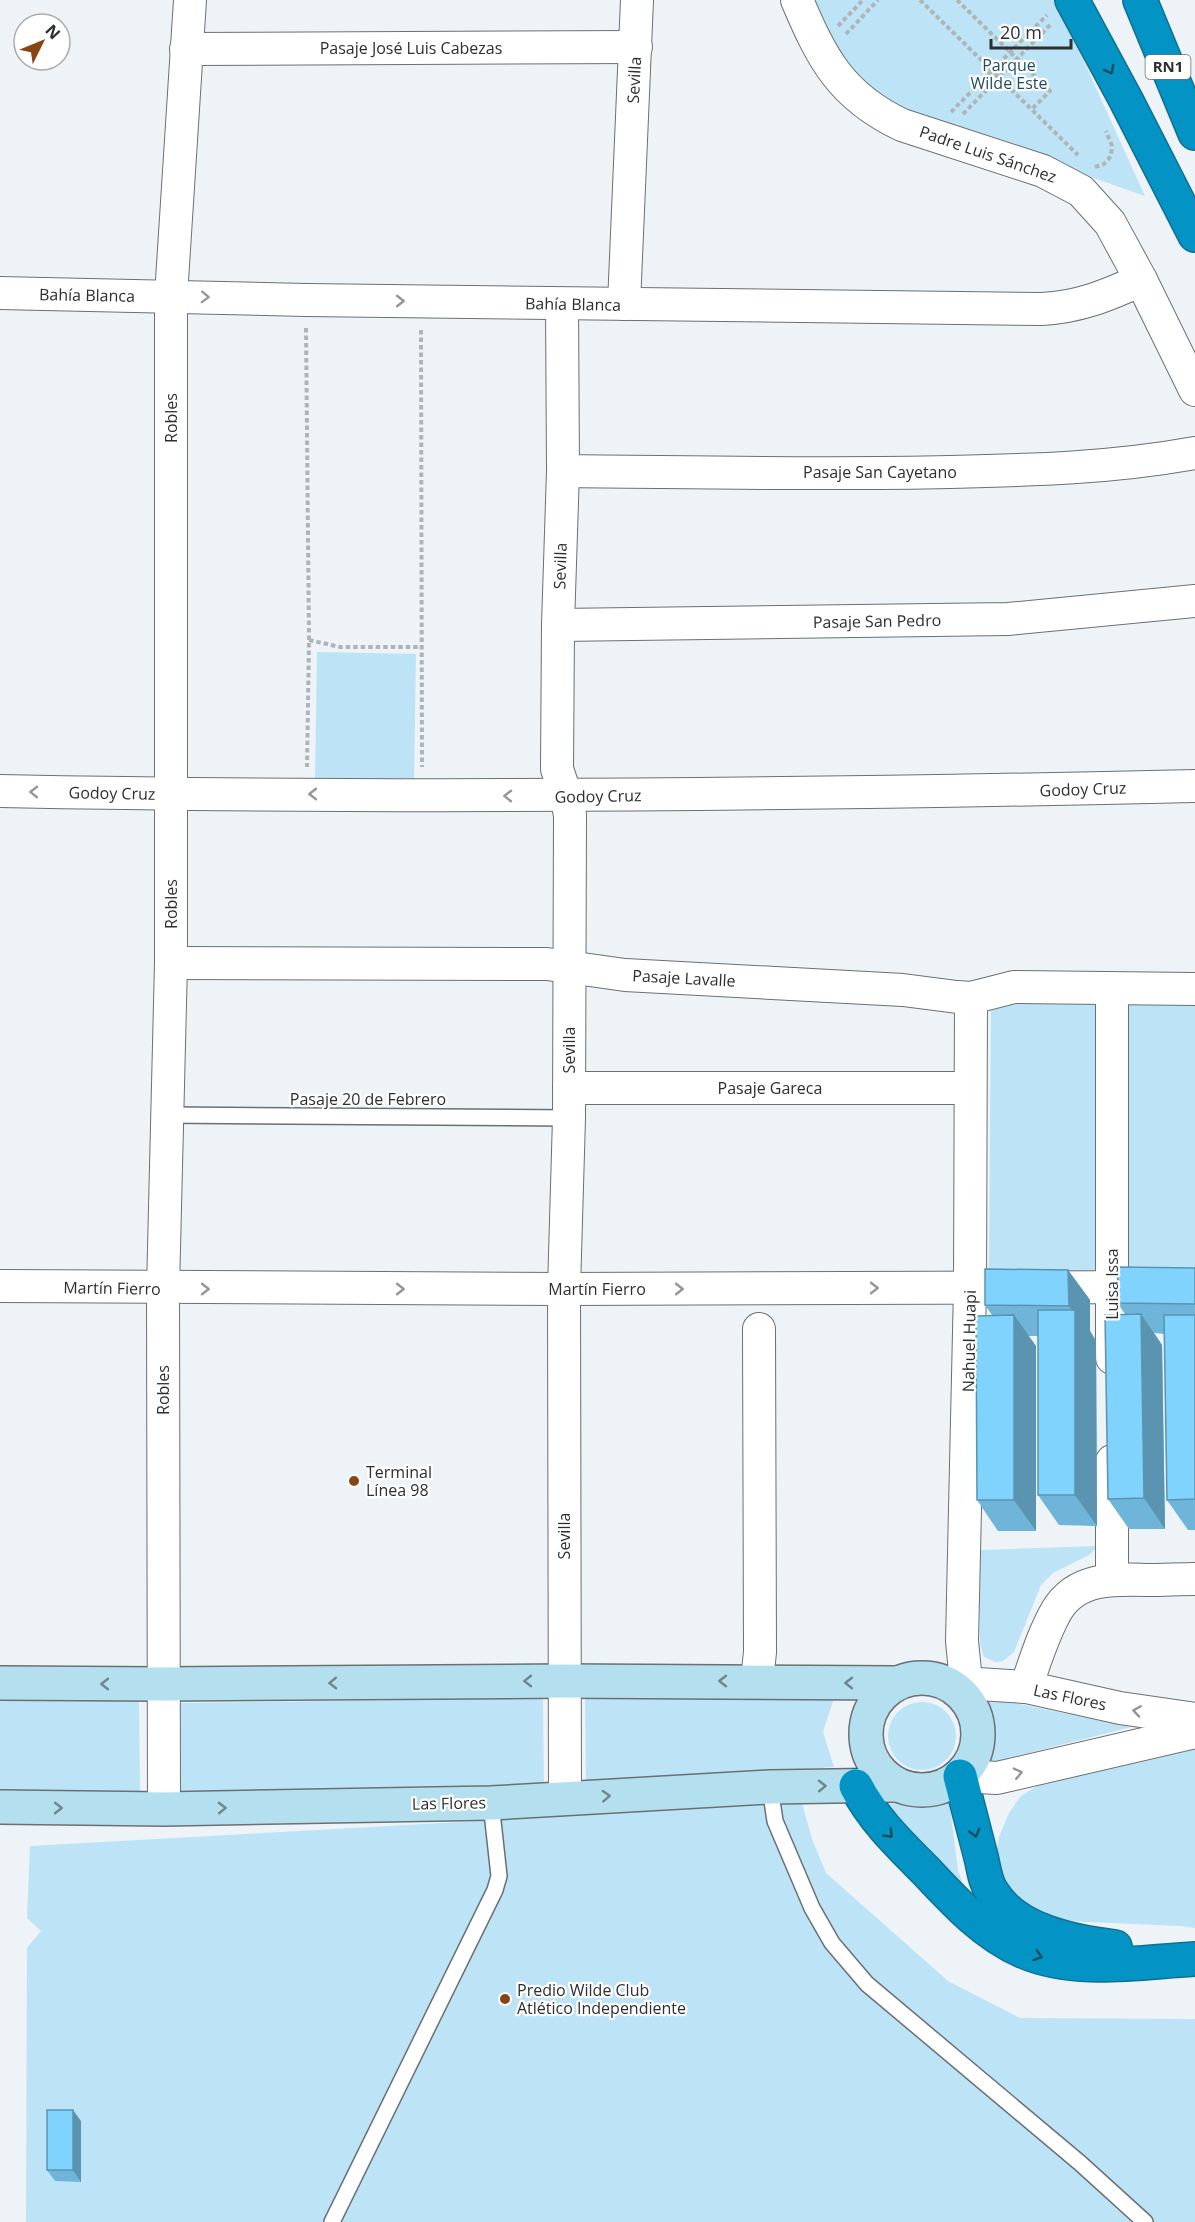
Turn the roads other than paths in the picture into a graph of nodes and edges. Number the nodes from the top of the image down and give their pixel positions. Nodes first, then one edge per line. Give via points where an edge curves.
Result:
1 (190, 0) edge
2 (637, 0) edge
3 (797, 0) edge
4 (1140, 0) edge
5 (1061, 9) edge
6 (636, 47) junction
7 (186, 49) junction
8 (1195, 133) edge
9 (1195, 235) edge
10 (1141, 280) junction
11 (0, 293) edge
12 (171, 296) junction
13 (562, 304) junction
14 (624, 304) junction
15 (1195, 390) edge
16 (1195, 453) edge
17 (563, 471) junction
18 (1195, 601) edge
19 (558, 625) junction
20 (1195, 786) edge
21 (0, 791) edge
22 (170, 794) junction
23 (566, 796) junction
24 (171, 963) junction
25 (568, 967) junction
26 (1112, 989) junction
27 (1195, 989) edge
28 (971, 998) junction
29 (970, 1089) junction
30 (569, 1103) junction
31 (166, 1115) junction
32 (0, 1286) edge
33 (1112, 1286) junction
34 (1195, 1287) edge
35 (970, 1288) junction
36 (163, 1289) junction
37 (564, 1289) junction
38 (759, 1329) dead end
39 (1112, 1392) edge
40 (1112, 1438) edge
41 (1112, 1579) junction
42 (1195, 1579) edge
43 (564, 1681) junction
44 (757, 1681) junction
45 (0, 1683) edge
46 (896, 1683) junction
47 (163, 1684) junction
48 (1026, 1687) junction
49 (959, 1689) junction
50 (1195, 1719) edge
51 (1195, 1732) edge
52 (960, 1776) junction
53 (897, 1785) junction
54 (856, 1786) junction
55 (770, 1787) junction
56 (565, 1798) junction
57 (491, 1803) junction
58 (0, 1807) edge
59 (164, 1809) junction
60 (1195, 1957) edge
61 (332, 2222) edge
62 (1145, 2222) edge

1 - 7 street, Robles
2 - 6 street, Sevilla
3 - 10 street, Padre Luis Sánchez via 826,62 861,100 902,124 1043,171 1081,191 1110,223
4 - 8 highway, RN1
5 -> 9 highway via 1126,100
6 - 7 street, Pasaje José Luis Cabezas
6 - 14 street, Sevilla
7 - 12 street, Robles
10 - 14 street, Bahía Blanca via 1066,308
10 - 15 street, Padre Luis Sánchez
11 - 12 street, Bahía Blanca
12 -> 13 street, Bahía Blanca
12 - 22 street, Robles
13 - 14 street, Bahía Blanca
13 - 17 street, Sevilla
16 - 17 street, Pasaje San Cayetano via 1072,469 879,473
17 - 19 street, Sevilla
18 - 19 street, Pasaje San Pedro via 1008,620
19 - 23 street, Sevilla via 557,769
20 - 23 street, Godoy Cruz
22 -> 21 street, Godoy Cruz
23 -> 22 street, Godoy Cruz
22 - 24 street, Robles
23 - 25 street, Sevilla via 570,814
24 - 25 street, Pasaje Lavalle
24 - 31 street, Robles
25 - 28 street, Pasaje Lavalle via 625,975 903,990
25 - 30 street, Sevilla
26 - 27 street, Pasaje Lavalle
26 - 28 street, Pasaje Lavalle via 1014,987
26 - 33 street, Luisa Issa
28 - 29 street, Nahuel Huapi
29 - 30 street, Pasaje Gareca
29 - 35 street, Nahuel Huapi
30 - 31 lane, Pasaje 20 de Febrero
30 - 37 street, Sevilla
31 - 36 street, Robles
32 - 36 street, Martín Fierro
33 - 34 street, Martín Fierro
33 - 35 street, Martín Fierro
33 - 39 street, Luisa Issa
37 -> 35 street, Martín Fierro
35 - 49 street, Nahuel Huapi
36 -> 37 street, Martín Fierro
36 - 47 street, Robles
37 - 43 street, Sevilla
38 - 44 street
40 - 41 street
41 - 42 street
41 - 48 street via 1091,1583 1066,1598 1048,1627
44 -> 43 street
43 -> 47 street
43 - 56 street, Sevilla
46 -> 44 street
47 -> 45 street
46 - 49 street via 928,1678
46 - 53 street via 873,1705 865,1736 875,1767
47 - 59 street, Robles
48 - 49 street, Las Flores
50 -> 48 street, Las Flores via 1120,1708
49 - 52 street via 975,1717 978,1733 977,1749
52 -> 51 street via 997,1778
52 - 53 street via 931,1790 915,1791
52 -> 60 highway via 987,1881 997,1900 1012,1913 1050,1934 1077,1942
53 - 54 street, Las Flores
55 -> 54 street, Las Flores
54 -> 60 highway via 879,1822 959,1906 1021,1950 1068,1963
56 -> 55 street, Las Flores
55 - 62 lane via 775,1821 812,1908 832,1943 867,1984
56 - 57 street, Las Flores
59 -> 57 street, Las Flores
57 - 61 lane via 499,1876 495,1890
58 -> 59 street, Las Flores

